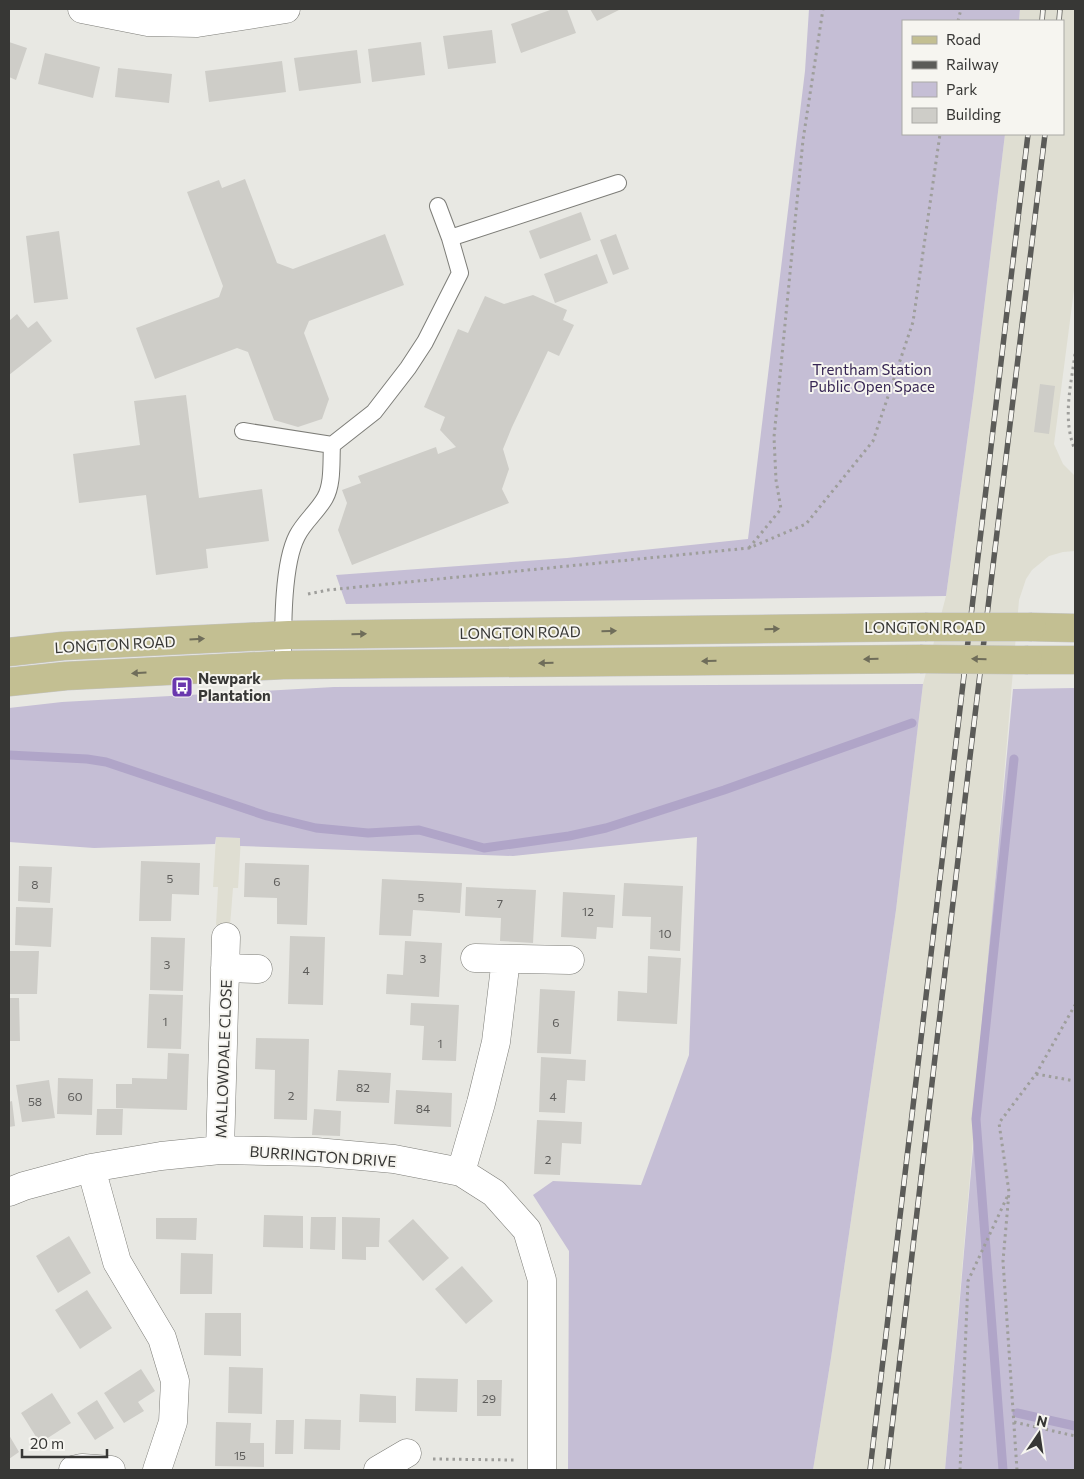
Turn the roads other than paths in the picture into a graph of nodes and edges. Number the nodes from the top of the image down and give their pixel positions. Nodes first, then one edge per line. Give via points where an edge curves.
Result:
1 (82, 9) edge
2 (286, 9) edge
3 (618, 183) dead end
4 (438, 206) dead end
5 (450, 238) junction
6 (243, 431) dead end
7 (332, 445) junction
8 (1075, 628) edge
9 (283, 635) junction
10 (9, 652) edge
11 (1075, 660) edge
12 (283, 665) junction
13 (9, 682) edge
14 (226, 937) dead end
15 (475, 958) dead end
16 (506, 959) junction
17 (570, 960) dead end
18 (225, 968) junction
19 (258, 970) dead end
20 (220, 1150) junction
21 (91, 1168) junction
22 (461, 1172) junction
23 (9, 1192) edge
24 (407, 1453) road end
25 (542, 1465) edge
26 (73, 1470) edge
27 (111, 1470) edge
28 (157, 1470) edge
29 (378, 1470) edge

1 - 2 street via 148,22 197,23
3 - 5 lane
4 - 5 lane
5 - 7 lane via 460,273 425,342 374,412
6 - 7 lane
7 - 9 lane via 325,497 297,536 288,568
9 -> 8 main road, LONGTON ROAD, bridge
10 -> 9 main road, LONGTON ROAD via 63,646
9 - 12 lane
11 -> 12 main road, LONGTON ROAD, bridge
12 -> 13 main road, LONGTON ROAD
14 - 18 street, MALLOWDALE CLOSE
15 - 16 street
16 - 17 street
16 - 22 street via 496,1042
18 - 19 street, MALLOWDALE CLOSE
18 - 20 street, MALLOWDALE CLOSE
20 - 21 street, BURRINGTON DRIVE
20 - 22 street, BURRINGTON DRIVE via 316,1152 394,1159
21 - 23 street, BURRINGTON DRIVE
21 - 28 street via 117,1262 162,1338 175,1381 173,1422
22 - 25 street, BURRINGTON DRIVE via 494,1193 527,1230 542,1280
24 - 29 street
26 - 27 street

